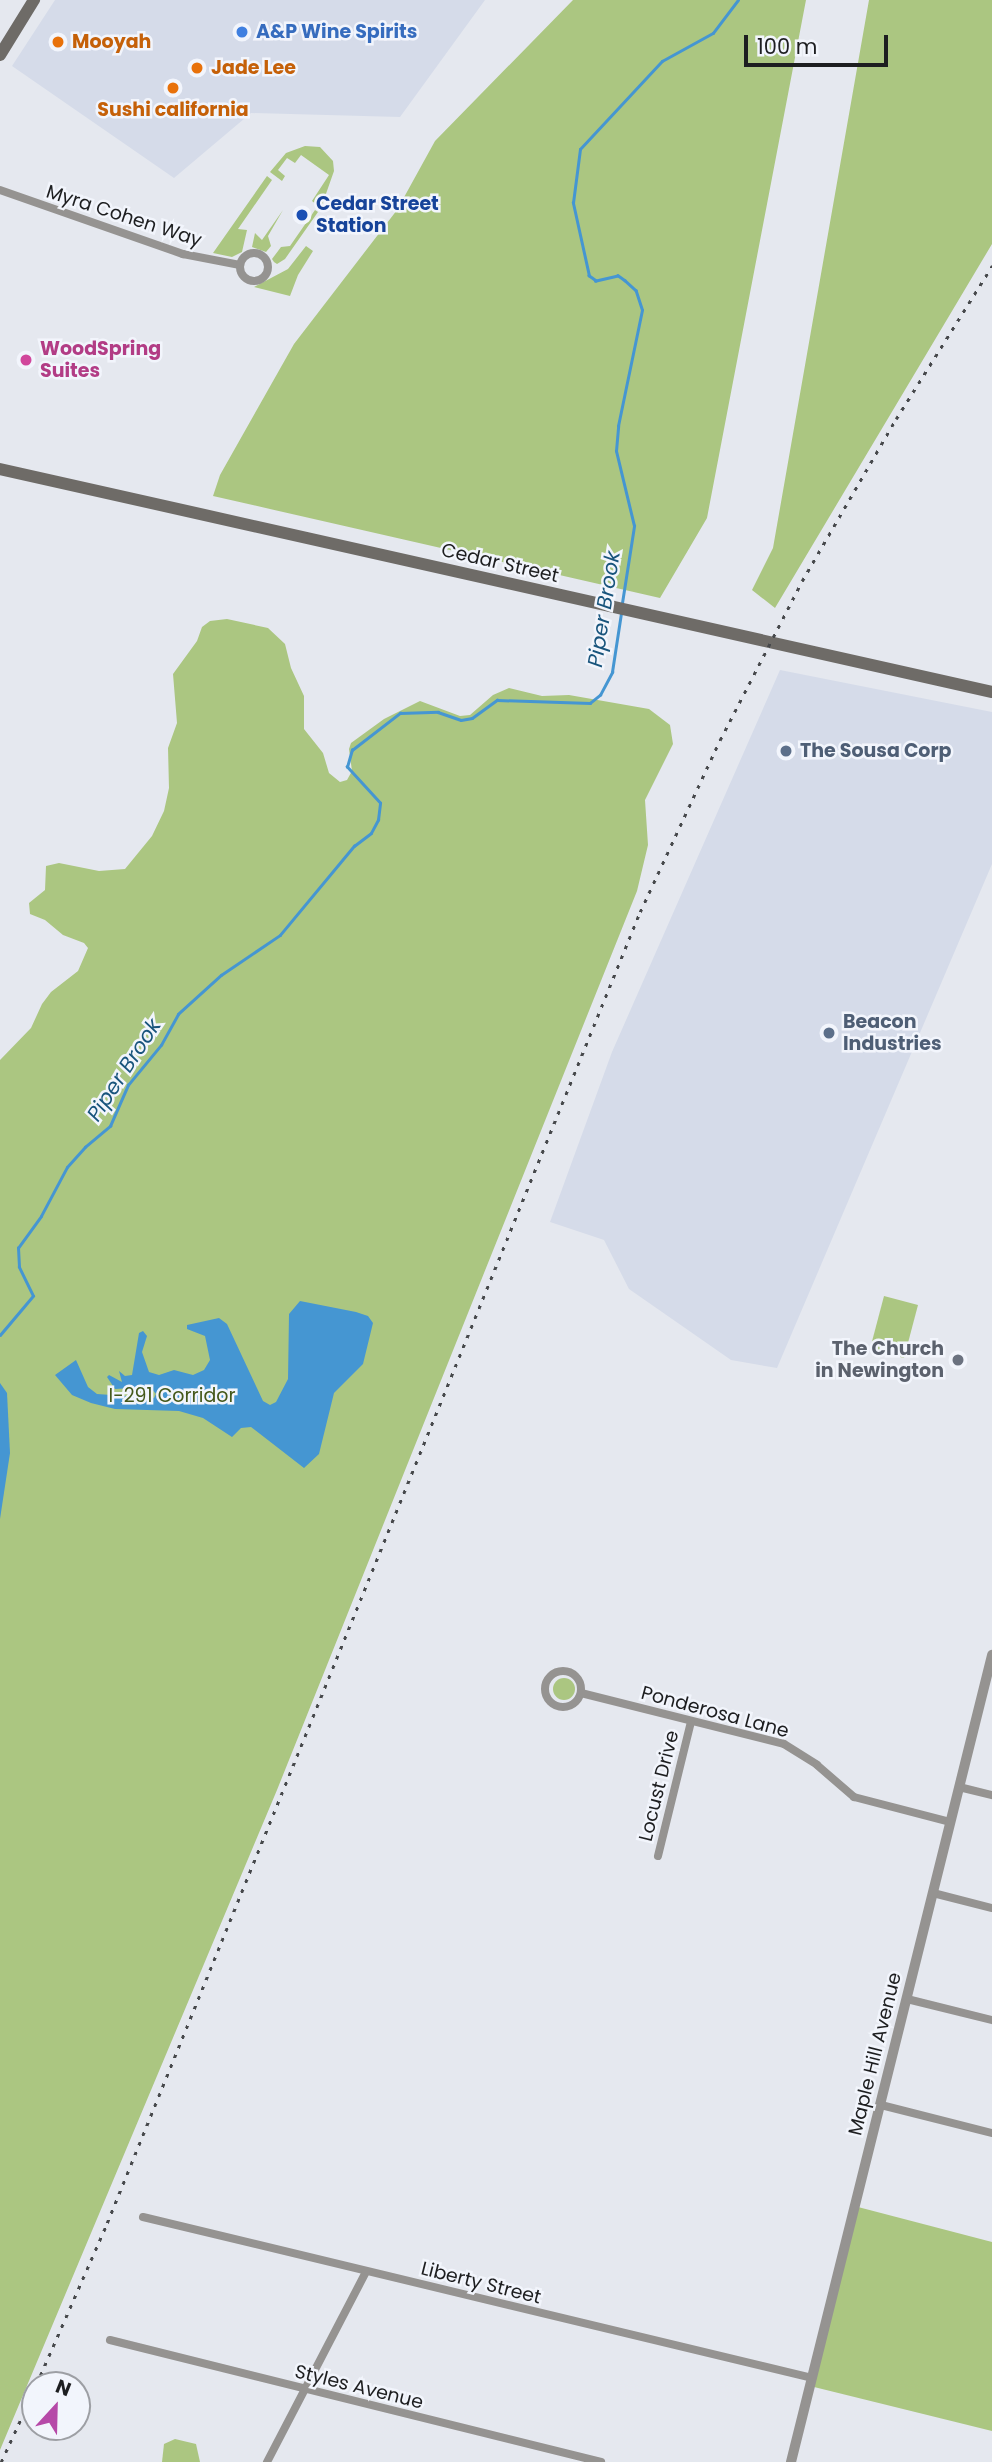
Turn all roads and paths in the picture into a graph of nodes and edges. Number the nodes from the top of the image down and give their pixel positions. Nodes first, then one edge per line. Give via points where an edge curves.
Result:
1 (34, 0) edge
2 (0, 55) edge
3 (0, 190) edge
4 (240, 265) dead end
5 (0, 469) edge
6 (992, 692) edge
7 (992, 1655) edge
8 (989, 1681) edge
9 (581, 1693) junction
10 (691, 1722) junction
11 (959, 1787) junction
12 (992, 1795) edge
13 (950, 1822) junction
14 (658, 1856) dead end
15 (933, 1893) junction
16 (992, 1908) edge
17 (906, 1999) junction
18 (992, 2020) edge
19 (881, 2105) junction
20 (992, 2133) edge
21 (143, 2217) dead end
22 (366, 2272) junction
23 (110, 2340) dead end
24 (812, 2378) junction
25 (304, 2390) junction
26 (267, 2462) edge
27 (601, 2462) edge
28 (791, 2462) edge

1 - 2 main road
3 - 4 street, Myra Cohen Way via 183,254
5 - 6 main road, Cedar Street
7 - 8 street, Maple Hill Avenue
8 - 11 street, Maple Hill Avenue
9 - 9 street via 579,1679 568,1671 554,1674 546,1685 548,1698 559,1706 573,1704
9 - 10 street, Ponderosa Lane
10 - 13 street, Ponderosa Lane via 784,1744 855,1797
10 - 14 street, Locust Drive
11 - 12 street
11 - 13 street, Maple Hill Avenue
13 - 15 street, Maple Hill Avenue
15 - 16 street
15 - 17 street, Maple Hill Avenue
17 - 18 street
17 - 19 street, Maple Hill Avenue
19 - 20 street
19 - 24 street, Maple Hill Avenue
21 - 22 street, Liberty Street
22 - 24 street, Liberty Street
22 - 25 street
23 - 25 street, Styles Avenue
24 - 28 street, Maple Hill Avenue
25 - 26 street
25 - 27 street, Styles Avenue

